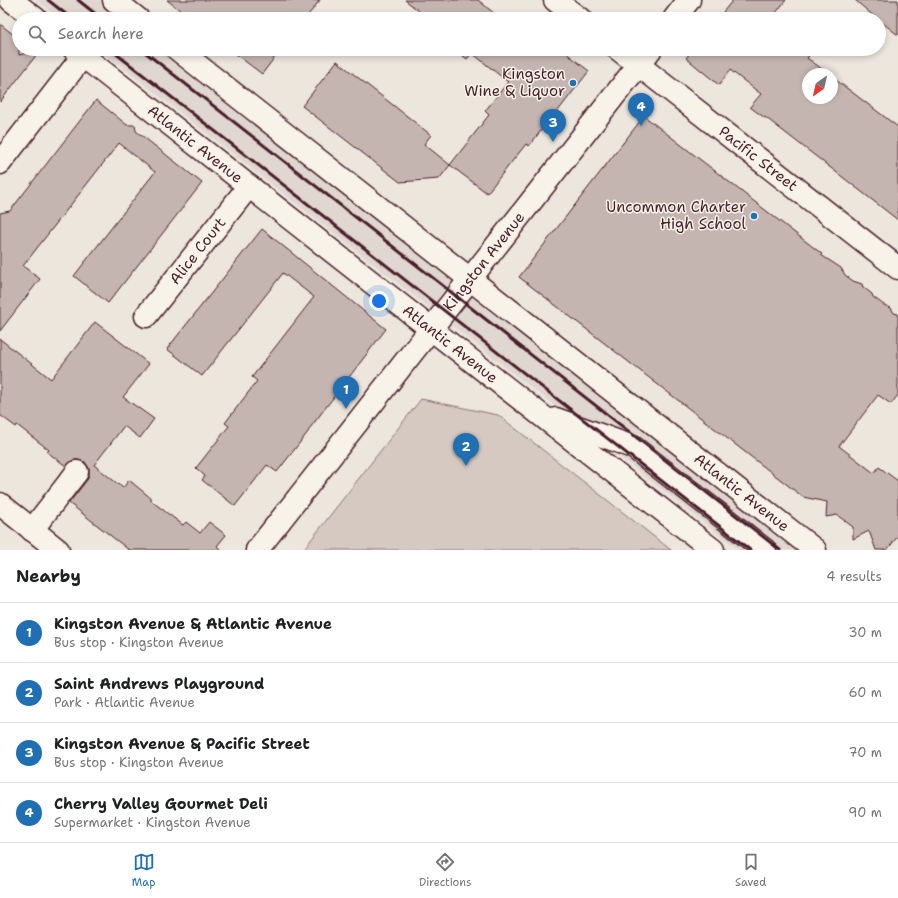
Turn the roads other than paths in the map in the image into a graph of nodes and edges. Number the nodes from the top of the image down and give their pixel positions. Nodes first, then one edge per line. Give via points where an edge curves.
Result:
1 (11, 0) edge
2 (114, 0) edge
3 (555, 0) edge
4 (689, 0) edge
5 (27, 12) edge
6 (129, 12) edge
7 (571, 12) edge
8 (680, 12) edge
9 (76, 56) edge
10 (82, 56) edge
11 (186, 56) edge
12 (644, 57) edge
13 (0, 163) edge
14 (249, 186) junction
15 (898, 268) edge
16 (470, 279) junction
17 (146, 316) dead end
18 (430, 329) junction
19 (538, 413) junction
20 (77, 472) dead end
21 (0, 504) edge
22 (32, 530) junction
23 (58, 550) edge
24 (258, 550) edge
25 (713, 550) edge
26 (765, 550) edge
27 (815, 550) edge

1 - 5 main road
2 - 6 main road
3 - 7 main road
4 - 8 main road
9 - 13 main road
10 - 14 main road, Atlantic Avenue
11 - 16 main road, Atlantic Avenue
12 - 15 main road, Pacific Street
12 - 16 main road, Kingston Avenue
14 - 17 main road, Alice Court
14 - 18 main road, Atlantic Avenue
16 - 18 main road, Kingston Avenue
16 - 27 main road, Atlantic Avenue
18 - 19 main road, Atlantic Avenue
18 - 24 main road, Kingston Avenue
19 - 25 main road, Atlantic Avenue
19 - 26 main road via 633,447
20 - 22 main road
21 - 22 main road
22 - 23 main road

